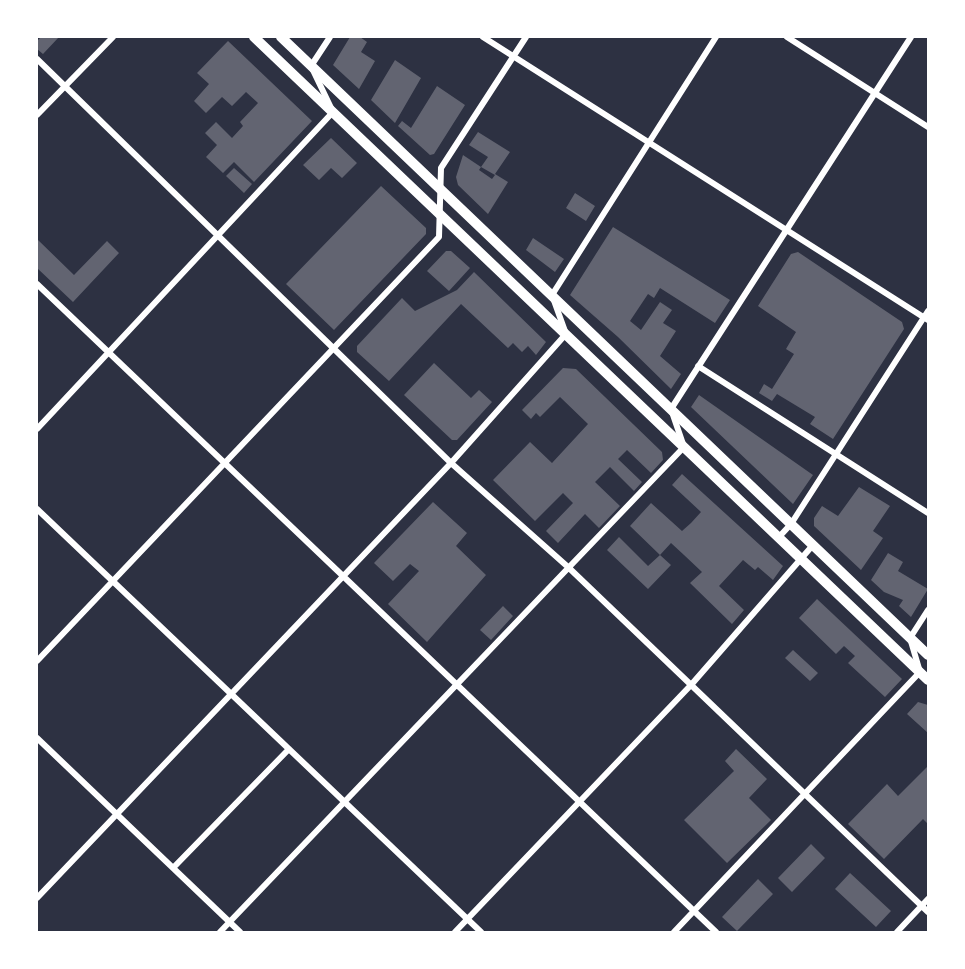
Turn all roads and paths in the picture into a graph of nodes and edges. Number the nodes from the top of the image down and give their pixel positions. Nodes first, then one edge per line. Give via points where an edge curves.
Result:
1 (113, 37) edge
2 (254, 37) edge
3 (281, 37) edge
4 (330, 37) edge
5 (483, 37) edge
6 (526, 37) edge
7 (716, 37) edge
8 (787, 37) edge
9 (911, 37) edge
10 (513, 57) junction
11 (37, 59) edge
12 (311, 66) junction
13 (65, 86) junction
14 (875, 93) junction
15 (333, 112) junction
16 (37, 116) edge
17 (928, 127) edge
18 (649, 142) junction
19 (441, 190) junction
20 (440, 214) junction
21 (788, 229) junction
22 (219, 234) junction
23 (37, 285) edge
24 (552, 295) junction
25 (927, 316) edge
26 (566, 334) junction
27 (332, 350) junction
28 (108, 352) junction
29 (698, 366) junction
30 (671, 409) junction
31 (37, 429) edge
32 (684, 447) junction
33 (836, 454) junction
34 (224, 463) junction
35 (451, 463) junction
36 (37, 509) edge
37 (928, 513) edge
38 (791, 524) junction
39 (779, 537) junction
40 (813, 545) junction
41 (801, 559) junction
42 (568, 567) junction
43 (343, 576) junction
44 (112, 581) junction
45 (928, 610) edge
46 (910, 638) junction
47 (928, 655) edge
48 (37, 661) edge
49 (924, 676) edge
50 (457, 684) junction
51 (691, 685) junction
52 (231, 694) junction
53 (37, 738) edge
54 (289, 749) junction
55 (805, 795) junction
56 (344, 802) junction
57 (580, 802) junction
58 (117, 814) junction
59 (173, 868) junction
60 (37, 898) edge
61 (928, 899) edge
62 (922, 906) junction
63 (694, 912) junction
64 (928, 912) edge
65 (467, 919) junction
66 (230, 922) junction
67 (220, 932) edge
68 (240, 932) edge
69 (455, 932) edge
70 (481, 932) edge
71 (674, 932) edge
72 (716, 932) edge
73 (897, 932) edge

1 - 13 street
2 - 15 main road
3 - 12 main road
4 - 12 street
5 - 10 street
6 - 10 street
7 - 18 street
8 - 14 street
9 - 14 street
10 - 18 street
10 - 19 street via 442,169
11 - 13 street
12 - 15 street
12 - 19 main road
13 - 16 street
13 - 22 street
14 - 17 street
14 - 21 street
15 - 20 main road
15 - 22 street
18 - 21 street
18 - 24 street
19 - 20 street
19 - 24 main road
20 - 26 main road
20 - 27 street via 439,237
21 - 25 street
21 - 29 street
22 - 27 street
22 - 28 street
23 - 28 street
24 - 26 street
24 - 30 main road
25 - 33 street
26 - 32 main road
26 - 35 street
27 - 34 street
27 - 35 street
28 - 31 street
28 - 34 street
29 - 30 street
29 - 33 street
30 - 32 street
30 - 38 main road
32 - 39 main road
32 - 42 street
33 - 37 street
33 - 38 street
34 - 43 street
34 - 44 street
35 - 42 street
35 - 43 street
36 - 44 street
38 - 39 street
38 - 40 main road
39 - 41 main road
40 - 41 street
40 - 46 main road
41 - 49 main road
41 - 51 street
42 - 50 street
42 - 51 street
43 - 50 street
43 - 52 street
44 - 48 street
44 - 52 street
45 - 46 street
46 - 47 main road
46 - 49 street
49 - 55 street
50 - 56 street
50 - 57 street
51 - 55 street
51 - 57 street
52 - 54 street
52 - 58 street
53 - 58 street
54 - 56 street
54 - 59 street
55 - 62 street
55 - 63 street
56 - 65 street
56 - 66 street
57 - 63 street
57 - 65 street
58 - 59 street
58 - 60 street
59 - 66 street
61 - 62 street
62 - 64 street
62 - 73 street
63 - 71 street
63 - 72 street
65 - 69 street
65 - 70 street
66 - 67 street
66 - 68 street

